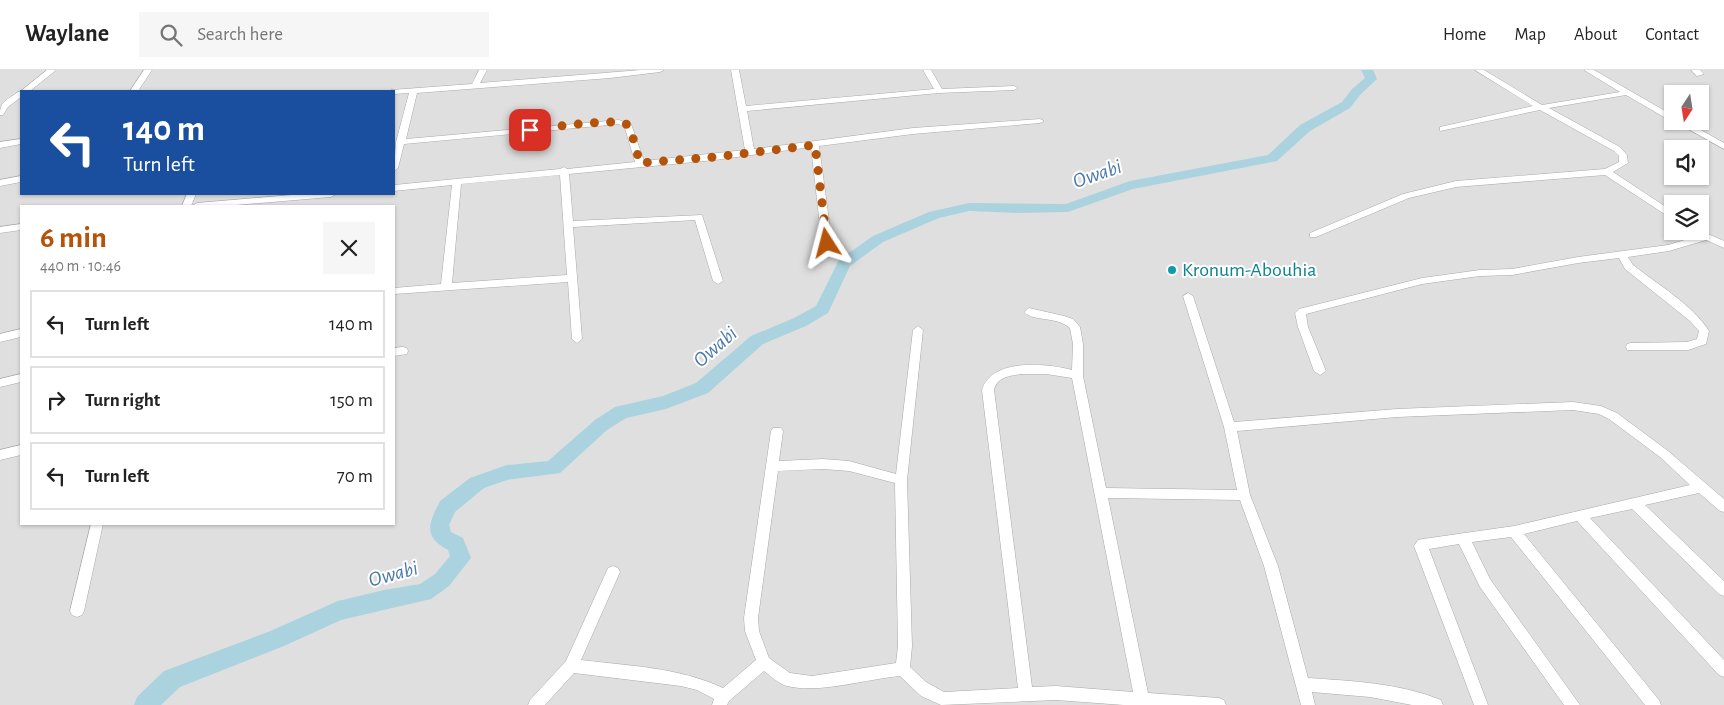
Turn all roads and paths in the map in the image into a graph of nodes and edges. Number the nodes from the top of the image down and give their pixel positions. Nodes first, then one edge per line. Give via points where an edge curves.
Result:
1 (52, 70) edge
2 (148, 70) edge
3 (483, 70) edge
4 (654, 70) edge
5 (735, 70) edge
6 (927, 70) edge
7 (1479, 70) edge
8 (1588, 70) edge
9 (475, 85) junction
10 (1014, 88) dead end
11 (26, 90) edge
12 (135, 90) edge
13 (414, 90) junction
14 (395, 92) edge
15 (939, 92) junction
16 (1626, 93) junction
17 (20, 95) edge
18 (1540, 107) junction
19 (2, 108) edge
20 (742, 109) junction
21 (1664, 114) edge
22 (1040, 122) dead end
23 (1443, 129) dead end
24 (1695, 130) edge
25 (20, 142) edge
26 (400, 142) junction
27 (0, 145) edge
28 (815, 145) junction
29 (1724, 146) edge
30 (750, 153) junction
31 (640, 163) junction
32 (395, 164) edge
33 (564, 170) junction
34 (1607, 172) junction
35 (20, 180) edge
36 (0, 183) edge
37 (457, 183) junction
38 (395, 188) edge
39 (296, 195) edge
40 (206, 205) edge
41 (1664, 210) edge
42 (567, 224) junction
43 (20, 227) edge
44 (0, 230) edge
45 (1314, 235) dead end
46 (1709, 238) edge
47 (1688, 240) edge
48 (827, 243) dead end
49 (1724, 246) edge
50 (1622, 255) junction
51 (573, 278) junction
52 (718, 281) dead end
53 (446, 288) junction
54 (395, 291) edge
55 (1188, 296) dead end
56 (1028, 312) dead end
57 (918, 330) dead end
58 (20, 333) edge
59 (0, 338) edge
60 (577, 339) dead end
61 (1631, 347) dead end
62 (1320, 371) dead end
63 (1076, 376) junction
64 (20, 378) edge
65 (0, 382) edge
66 (1230, 427) junction
67 (777, 431) dead end
68 (20, 450) edge
69 (0, 455) edge
70 (772, 466) junction
71 (901, 480) junction
72 (1702, 487) junction
73 (1101, 493) junction
74 (1244, 495) junction
75 (1634, 502) junction
76 (1724, 507) edge
77 (1579, 515) junction
78 (97, 525) edge
79 (1514, 531) junction
80 (1464, 538) junction
81 (613, 572) dead end
82 (1724, 590) edge
83 (76, 611) dead end
84 (764, 662) junction
85 (572, 666) junction
86 (903, 669) junction
87 (1724, 670) edge
88 (1303, 684) junction
89 (1026, 695) junction
90 (1142, 698) junction
91 (1057, 699) edge
92 (721, 701) edge
93 (536, 705) edge
94 (1219, 705) edge
95 (1308, 705) edge
96 (1436, 705) edge
97 (1481, 705) edge
98 (1573, 705) edge
99 (1654, 705) edge

1 - 11 street
2 - 12 street
3 - 9 street
4 - 9 street
5 - 20 street
6 - 15 street
7 - 18 street
8 - 16 street
9 - 13 street
10 - 15 street
13 - 14 street
13 - 26 street
15 - 20 street
16 - 18 street
16 - 21 street
17 - 19 street
18 - 23 street
18 - 34 street via 1617,149 1623,155 1624,163
20 - 30 street
22 - 28 street via 913,131
24 - 29 street
25 - 27 street
26 - 31 street via 619,122 629,128
26 - 32 street
28 - 30 street
28 - 48 street
30 - 31 street
31 - 33 street
33 - 37 street
33 - 42 street
34 - 41 street
34 - 45 street via 1456,184 1406,196
35 - 36 street
37 - 38 street
37 - 53 street
39 - 40 street
42 - 51 street
42 - 52 street via 699,217
43 - 44 street
46 - 49 street
47 - 50 street via 1669,248
50 - 61 street via 1629,267 1694,318 1704,331 1702,341 1688,346
50 - 62 street via 1512,272 1422,281 1302,311 1303,327
51 - 53 street
51 - 60 street
53 - 54 street
55 - 66 street
56 - 63 street via 1066,319 1076,327
57 - 71 street
58 - 59 street
63 - 73 street
63 - 89 street via 1050,370 1019,370 999,375 992,380 988,390
64 - 65 street
66 - 72 street via 1397,413 1601,410 1664,454
66 - 74 street
67 - 70 street
68 - 69 street
70 - 71 street via 849,466
70 - 84 street via 751,618 752,631
71 - 86 street
72 - 75 street
72 - 76 street
73 - 74 street
73 - 90 street
74 - 88 street via 1271,566
75 - 77 street
75 - 82 street
77 - 79 street
77 - 87 street
78 - 83 street
79 - 80 street
79 - 99 street
80 - 97 street via 1423,544 1421,549
80 - 98 street via 1485,583
81 - 85 street
84 - 86 street via 787,678 812,683
84 - 92 street
85 - 92 street via 681,679 698,684
85 - 93 street
86 - 89 street via 923,690 944,699
88 - 95 street
88 - 96 street via 1412,697
89 - 91 street
90 - 91 street
90 - 94 street

